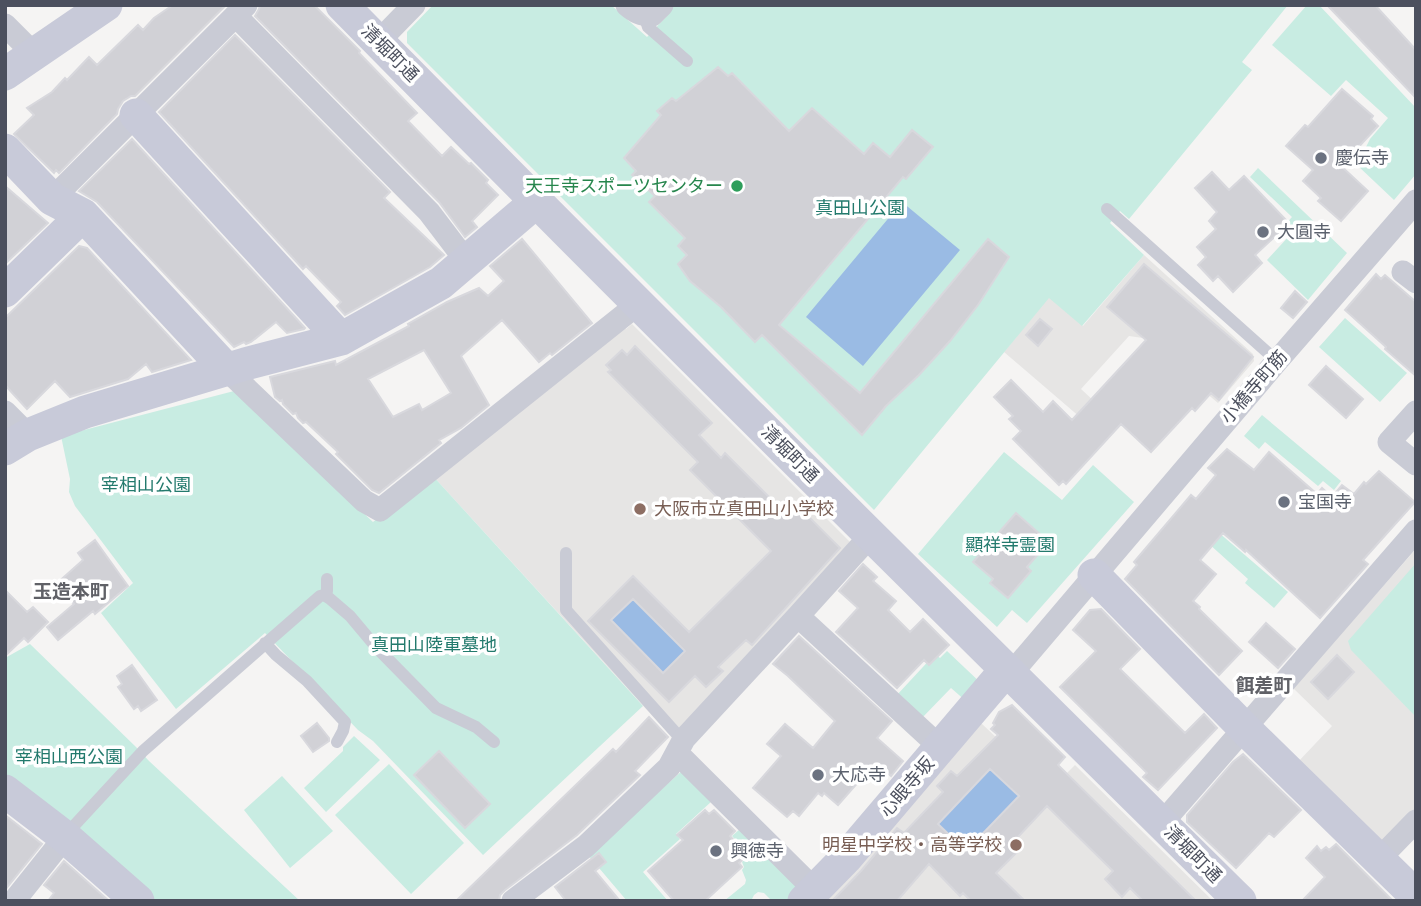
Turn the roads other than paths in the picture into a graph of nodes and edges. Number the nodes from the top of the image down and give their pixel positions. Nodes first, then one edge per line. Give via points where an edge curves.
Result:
1 (106, 5) edge
2 (342, 5) edge
3 (414, 5) edge
4 (644, 8) edge
5 (241, 11) edge
6 (5, 25) edge
7 (378, 42) junction
8 (34, 54) junction
9 (687, 61) dead end
10 (5, 74) edge
11 (136, 116) junction
12 (5, 150) edge
13 (52, 199) junction
14 (537, 201) junction
15 (1416, 201) edge
16 (1107, 209) dead end
17 (83, 215) junction
18 (467, 261) junction
19 (5, 291) edge
20 (638, 304) junction
21 (341, 340) junction
22 (1276, 361) junction
23 (227, 370) junction
24 (1416, 411) edge
25 (5, 412) edge
26 (17, 442) edge
27 (1416, 464) edge
28 (1416, 531) edge
29 (872, 534) junction
30 (566, 553) dead end
31 (1094, 575) junction
32 (327, 579) dead end
33 (324, 595) junction
34 (798, 617) junction
35 (265, 643) junction
36 (1010, 675) junction
37 (1244, 727) junction
38 (337, 743) dead end
39 (494, 743) dead end
40 (680, 747) junction
41 (940, 748) junction
42 (5, 792) edge
43 (1416, 821) edge
44 (1162, 823) junction
45 (65, 837) junction
46 (1380, 859) junction
47 (810, 895) edge
48 (1416, 896) edge
49 (14, 901) edge
50 (138, 901) edge
51 (513, 901) edge
52 (1240, 901) edge

1 - 8 street
2 - 7 street, 清堀町通
3 - 7 street
4 - 9 lane via 648,27
5 - 11 street
5 - 18 street via 429,212
6 - 8 street
7 - 14 street, 清堀町通
8 - 10 street
11 - 13 street
11 - 21 street
12 - 13 street
13 - 17 street
14 - 18 street
14 - 20 street, 清堀町通
15 - 22 street, 小橋寺町筋
16 - 22 lane
17 - 19 street
17 - 23 street
18 - 21 street via 441,283
20 - 23 street via 380,510 364,501
20 - 29 street, 清堀町通
21 - 23 street
22 - 31 street, 小橋寺町筋
23 - 26 street via 85,412
24 - 27 street via 1389,442
25 - 26 street
28 - 37 street
29 - 34 street
29 - 36 street, 清堀町通
30 - 40 lane via 566,610
31 - 36 street, 小橋寺町筋
31 - 37 street
32 - 33 lane
33 - 35 lane
33 - 39 lane via 350,616 436,708 476,727
34 - 40 street
34 - 41 street
35 - 38 lane via 345,722
35 - 45 lane via 132,761
36 - 41 street, 心眼寺坂 via 999,678
36 - 44 street, 清堀町通
37 - 44 street
37 - 46 street
40 - 47 street
40 - 51 street via 669,766 586,846
41 - 47 street, 心眼寺坂
42 - 45 street
43 - 46 street
44 - 52 street, 清堀町通
45 - 49 street
45 - 50 street
46 - 48 street

